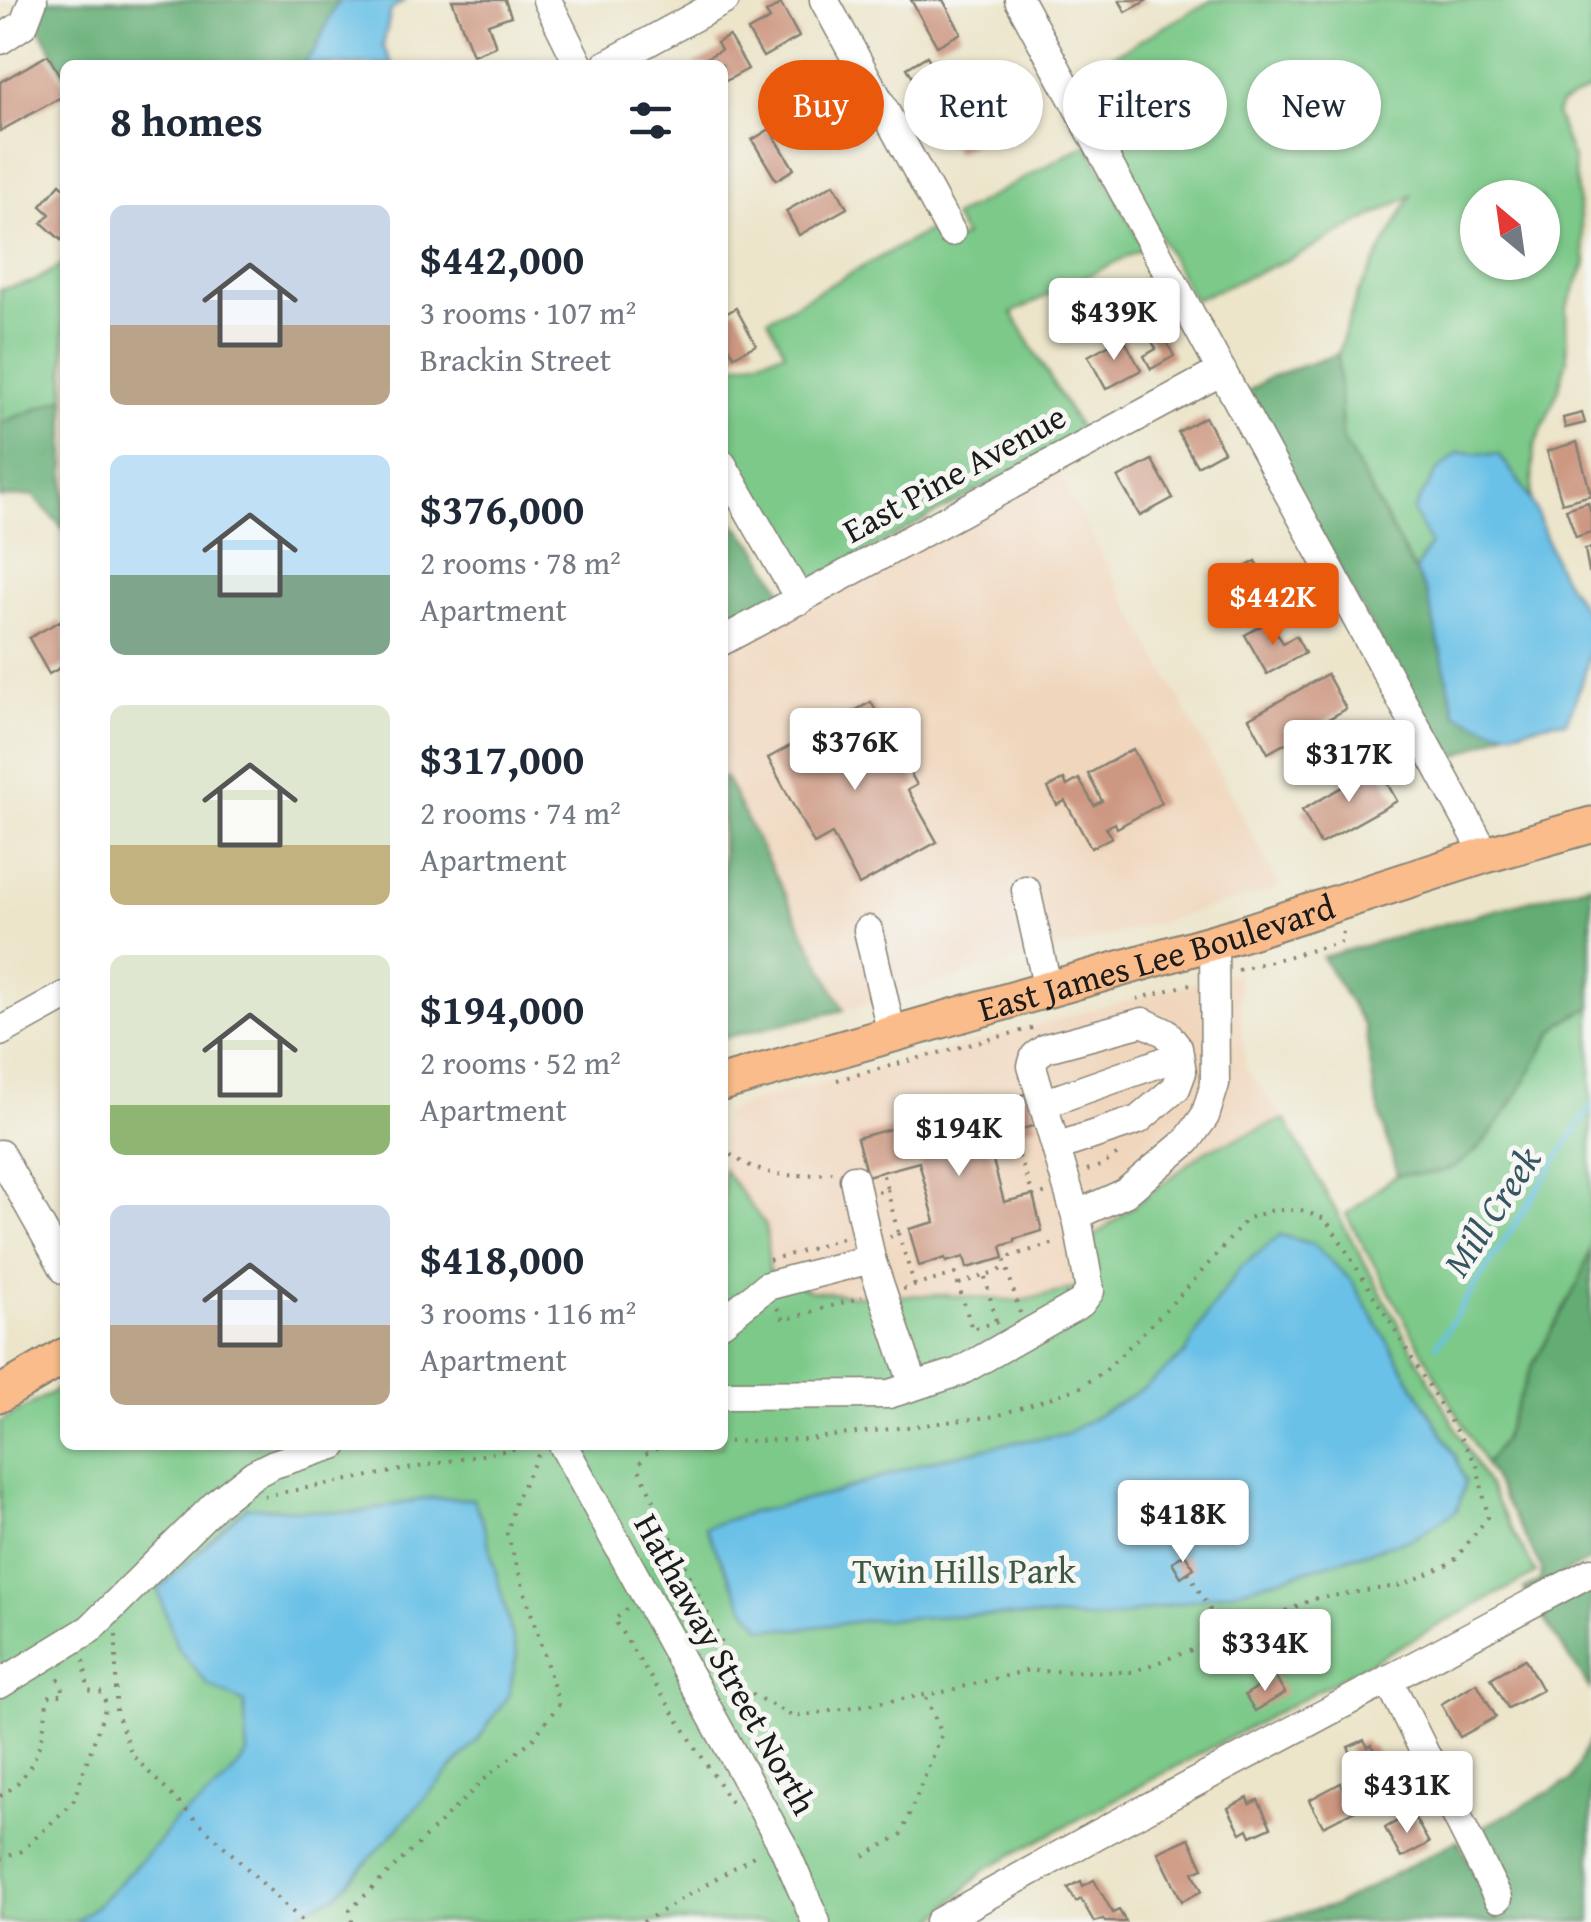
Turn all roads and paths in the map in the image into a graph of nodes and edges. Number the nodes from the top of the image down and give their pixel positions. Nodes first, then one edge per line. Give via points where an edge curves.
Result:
1 (33, 0) edge
2 (547, 0) edge
3 (726, 0) edge
4 (824, 0) edge
5 (1020, 0) edge
6 (0, 40) edge
7 (577, 60) edge
8 (615, 60) edge
9 (950, 232) dead end
10 (1222, 371) junction
11 (728, 474) edge
12 (800, 600) junction
13 (728, 639) edge
14 (1591, 825) edge
15 (1486, 856) junction
16 (1026, 890) dead end
17 (1345, 900) junction
18 (868, 930) dead end
19 (1214, 942) junction
20 (1214, 977) junction
21 (1138, 998) dead end
22 (60, 999) edge
23 (1046, 1007) junction
24 (0, 1032) edge
25 (892, 1035) junction
26 (1180, 1068) junction
27 (728, 1081) edge
28 (823, 1084) dead end
29 (1213, 1096) junction
30 (1043, 1104) junction
31 (1129, 1144) dead end
32 (1056, 1147) junction
33 (728, 1153) edge
34 (0, 1154) edge
35 (991, 1160) dead end
36 (846, 1175) joint
37 (1056, 1185) junction
38 (887, 1189) dead end
39 (1076, 1215) junction
40 (848, 1230) dead end
41 (898, 1234) junction
42 (1062, 1241) dead end
43 (878, 1249) junction
44 (768, 1260) dead end
45 (60, 1261) edge
46 (1007, 1268) junction
47 (984, 1276) junction
48 (959, 1284) junction
49 (915, 1286) junction
50 (898, 1290) dead end
51 (870, 1300) dead end
52 (775, 1302) dead end
53 (1021, 1315) dead end
54 (728, 1317) edge
55 (1006, 1320) dead end
56 (996, 1321) junction
57 (60, 1359) edge
58 (914, 1386) junction
59 (0, 1394) edge
60 (728, 1395) edge
61 (728, 1442) edge
62 (318, 1450) edge
63 (508, 1450) edge
64 (543, 1450) edge
65 (654, 1450) edge
66 (569, 1456) edge
67 (262, 1496) dead end
68 (1188, 1572) dead end
69 (1591, 1572) edge
70 (630, 1607) dead end
71 (116, 1636) dead end
72 (1226, 1637) junction
73 (84, 1656) dead end
74 (56, 1675) dead end
75 (1388, 1680) junction
76 (0, 1684) edge
77 (925, 1695) junction
78 (0, 1796) edge
79 (741, 1818) dead end
80 (762, 1851) dead end
81 (864, 1856) dead end
82 (0, 1859) edge
83 (1498, 1898) dead end
84 (303, 1922) edge
85 (352, 1922) edge
86 (643, 1922) edge
87 (816, 1922) edge
88 (939, 1922) edge

1 - 6 street via 24,24
2 - 7 street
3 - 8 street
4 - 9 street
5 - 10 street
10 - 12 street, East Pine Avenue
10 - 15 street
11 - 12 street
12 - 13 street, East Pine Avenue
14 - 15 main road, East James Lee Boulevard
15 - 17 main road, East James Lee Boulevard
16 - 23 street
17 - 19 main road, East James Lee Boulevard
17 - 20 path via 1342,942
18 - 25 street
19 - 20 street
19 - 23 main road, East James Lee Boulevard
20 - 21 path
20 - 29 street
22 - 24 street
23 - 25 main road, East James Lee Boulevard
23 - 28 path
25 - 27 main road, East James Lee Boulevard
26 - 29 street
26 - 30 street
26 - 30 street via 1178,1048 1166,1033 1143,1022 1034,1056
26 - 32 street via 1176,1088 1138,1120
29 - 39 street via 1187,1141 1125,1193
30 - 32 street
31 - 37 path via 1103,1165
32 - 37 street
33 - 36 path via 776,1176
34 - 45 street
35 - 37 path via 1018,1152 1034,1197
36 - 43 street
37 - 39 street
38 - 41 path
39 - 58 street via 1090,1291 1080,1303 959,1372
40 - 44 path via 845,1237
41 - 43 path
41 - 49 path
42 - 46 path via 1004,1258
43 - 54 street via 766,1286
43 - 58 street
46 - 47 path
46 - 53 path
47 - 48 path
47 - 56 path
48 - 49 path via 956,1274
48 - 56 path via 972,1329
49 - 50 path
51 - 52 path via 861,1296 784,1320
55 - 56 path
57 - 59 main road
58 - 60 street via 889,1394
61 - 72 path via 996,1416 1079,1388 1105,1371 1248,1218 1273,1210 1313,1214 1340,1239 1477,1465 1488,1517 1453,1562 1404,1585 1313,1600
62 - 76 street via 254,1474 90,1629
63 - 67 path
64 - 85 path via 515,1502 508,1534 559,1704 533,1739 350,1910
65 - 77 path via 638,1468 744,1690 794,1717
66 - 87 street, Hathaway Street North via 784,1848
68 - 72 path
69 - 75 street
70 - 79 path via 614,1620
71 - 84 path via 116,1711 132,1755
72 - 77 path via 1132,1672 1025,1671
73 - 82 path via 88,1690 103,1692 106,1706 73,1802 22,1852
74 - 78 path via 64,1695 47,1699 43,1740 16,1786
75 - 83 street
75 - 88 street
77 - 81 path via 942,1734 901,1835
80 - 86 path

